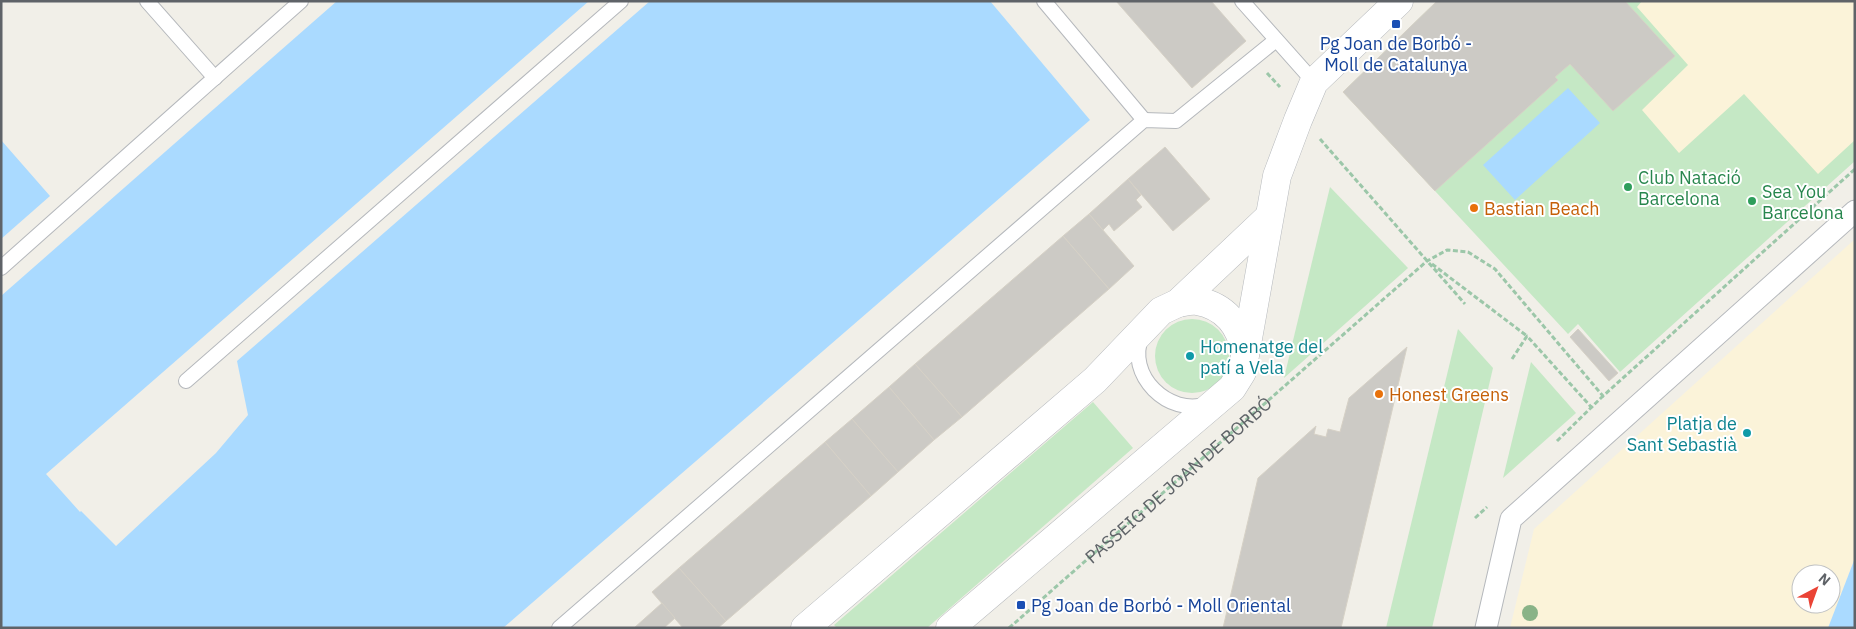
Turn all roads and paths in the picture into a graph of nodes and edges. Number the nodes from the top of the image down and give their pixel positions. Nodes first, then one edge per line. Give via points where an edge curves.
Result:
1 (147, 1) edge
2 (302, 1) edge
3 (621, 1) edge
4 (1044, 1) edge
5 (1242, 1) edge
6 (1399, 1) edge
7 (1276, 40) junction
8 (215, 78) junction
9 (1314, 82) junction
10 (1144, 120) junction
11 (1320, 138) dead end
12 (1855, 169) edge
13 (1855, 211) edge
14 (1268, 218) junction
15 (1427, 260) junction
16 (1, 268) edge
17 (1178, 302) junction
18 (1465, 304) dead end
19 (1148, 324) junction
20 (1527, 336) junction
21 (1245, 353) junction
22 (1512, 359) dead end
23 (186, 381) dead end
24 (1217, 400) junction
25 (1612, 430) junction
26 (559, 628) edge
27 (805, 628) edge
28 (950, 628) edge
29 (1009, 628) edge
30 (1486, 628) edge

1 - 8 lane
2 - 8 lane
3 - 23 lane
4 - 10 lane
5 - 7 lane
6 - 9 street, PASSEIG DE JOAN DE BORBÓ
7 - 9 lane
7 - 10 lane via 1176,122
8 - 16 lane
9 - 14 street, PASSEIG DE JOAN DE BORBÓ via 1277,176
10 - 26 lane
11 - 15 path
12 - 15 path, PASSEIG DE JOAN DE BORBÓ via 1603,396 1495,269 1468,252 1447,250
13 - 25 street
14 - 17 street, PASSEIG DE JOAN DE BORBÓ
14 - 21 street, PASSEIG DE JOAN DE BORBÓ
15 - 18 path
15 - 20 path
15 - 29 path, PASSEIG DE JOAN DE BORBÓ
17 - 19 street, PASSEIG DE JOAN DE BORBÓ via 1161,311
17 - 21 street via 1196,301 1217,308 1228,316 1240,333
19 - 24 lane, PASSEIG DE JOAN DE BORBÓ via 1140,340 1139,358 1143,375 1153,389 1166,400 1183,406 1201,406
19 - 27 street, PASSEIG DE JOAN DE BORBÓ via 1095,380
20 - 22 path
20 - 25 path
21 - 24 street, PASSEIG DE JOAN DE BORBÓ via 1242,372 1232,388
24 - 28 street, PASSEIG DE JOAN DE BORBÓ
25 - 30 street via 1512,519

